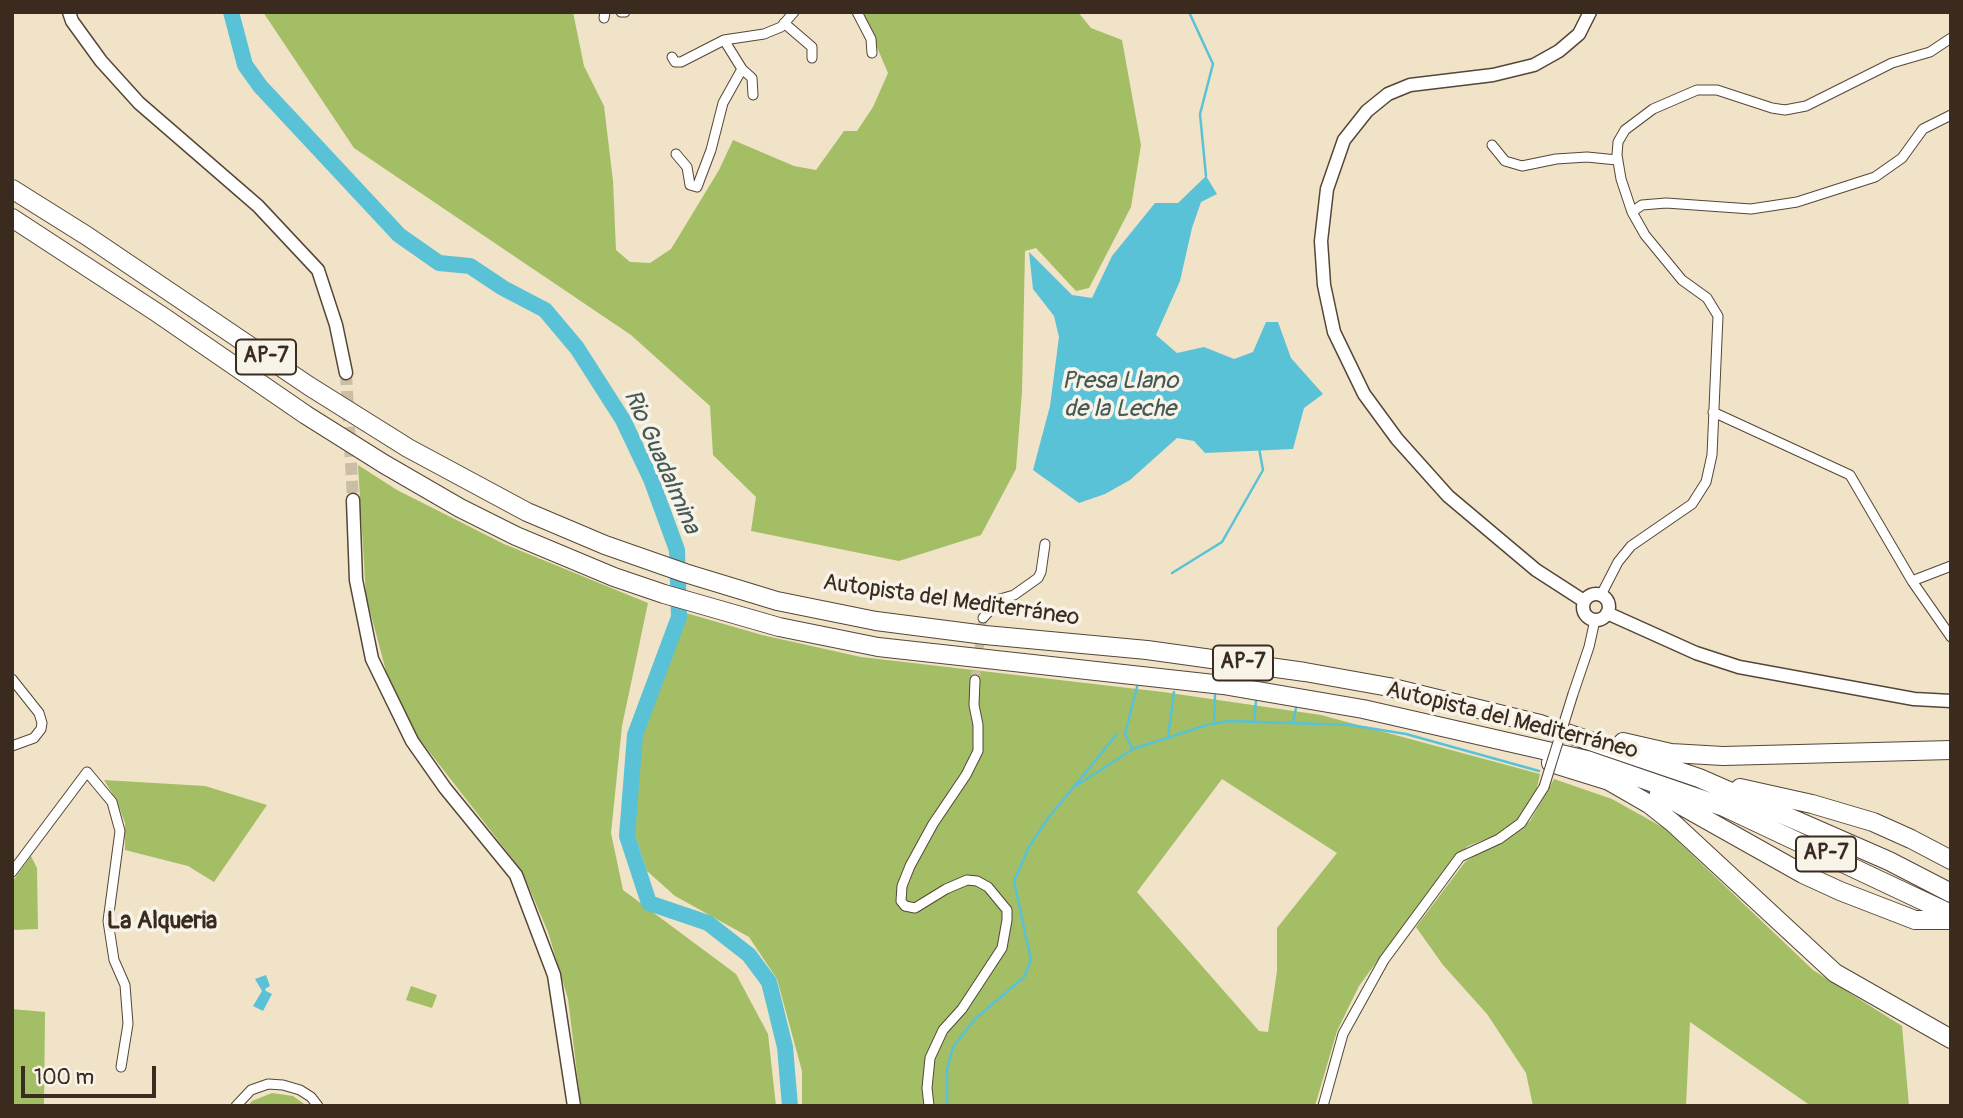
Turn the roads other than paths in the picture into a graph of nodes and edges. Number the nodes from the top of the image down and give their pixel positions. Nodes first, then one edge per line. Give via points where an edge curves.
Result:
1 (69, 12) edge
2 (794, 12) edge
3 (857, 12) edge
4 (1590, 12) edge
5 (784, 23) junction
6 (1951, 38) edge
7 (723, 40) junction
8 (872, 53) dead end
9 (672, 57) dead end
10 (812, 58) dead end
11 (742, 69) junction
12 (753, 95) dead end
13 (1951, 115) edge
14 (1492, 145) dead end
15 (676, 155) dead end
16 (1617, 160) junction
17 (12, 189) edge
18 (1632, 212) junction
19 (12, 218) edge
20 (346, 373) tunnel mouth
21 (1713, 412) junction
22 (353, 500) tunnel mouth
23 (1045, 544) dead end
24 (1951, 566) edge
25 (1912, 581) junction
26 (1601, 595) junction
27 (1584, 601) junction
28 (1607, 613) junction
29 (983, 618) tunnel mouth
30 (1595, 620) junction
31 (1951, 636) edge
32 (12, 679) edge
33 (975, 680) tunnel mouth
34 (1951, 701) edge
35 (1363, 709) junction
36 (1541, 724) junction
37 (12, 746) edge
38 (1528, 746) junction
39 (1951, 750) edge
40 (1699, 778) junction
41 (1812, 804) junction
42 (1724, 807) junction
43 (1699, 814) junction
44 (1762, 838) junction
45 (12, 851) edge
46 (23, 856) junction
47 (1951, 860) edge
48 (1951, 870) edge
49 (12, 872) edge
50 (1951, 893) edge
51 (1947, 918) edge
52 (1951, 1039) edge
53 (121, 1067) dead end
54 (236, 1106) edge
55 (318, 1106) edge
56 (574, 1106) edge
57 (929, 1106) edge
58 (1324, 1106) edge

1 - 20 street via 101,61 139,103 258,206 318,270
2 - 5 street
3 - 8 street via 871,40
4 - 27 street via 1579,34 1534,65 1410,85 1388,94 1367,111 1344,140 1327,189 1321,241 1334,332 1364,394 1448,496 1536,570
5 - 7 street via 764,34
5 - 10 street via 812,47
6 - 16 street via 1930,52 1892,63 1806,106 1785,110 1717,90 1697,90 1653,110 1625,130 1618,142
7 - 9 street via 681,62
7 - 11 street
11 - 12 street via 752,78
11 - 15 street via 723,103 697,187 691,186 687,167
13 - 18 street via 1923,129 1902,158 1875,177 1797,202 1751,209 1666,203 1642,205
14 - 16 street via 1505,161 1522,166 1587,157
16 - 18 street
17 - 36 highway, Autopista del Mediterráneo / AP-7 via 443,469 527,512 630,554 777,601 915,626 1304,672 1389,687
18 - 21 street via 1682,280 1707,298 1718,316
19 - 35 highway, Autopista del Mediterráneo / AP-7 via 306,415 460,508 614,577 779,627 878,647 1223,685
21 - 25 street via 1850,475
21 - 26 street via 1710,471 1699,495 1682,513 1631,546
22 - 56 street via 356,580 372,659 412,741 516,875 554,975
23 - 29 street via 1038,578 1014,595 1000,598
24 - 25 street
25 - 31 street
26 - 27 street
26 - 28 street via 1608,603
27 - 30 street via 1586,615
28 - 30 street
28 - 34 street via 1739,667 1914,699
30 - 58 street, bridge via 1544,787 1521,823 1460,857 1384,960 1343,1034
32 - 37 street via 42,723 34,738
33 - 57 street via 978,751 910,866 901,901 915,908 946,889 977,881 1007,910 1007,920 1002,948 943,1030 930,1058
35 - 38 highway, Autopista del Mediterráneo / AP-7
35 - 52 highway via 1438,736 1564,766 1636,795 1673,822 1835,972
36 - 39 highway via 1671,753 1723,756
36 - 40 highway, Autopista del Mediterráneo / AP-7
38 - 42 highway, Autopista del Mediterráneo / AP-7 via 1587,760
38 - 43 highway via 1643,786
40 - 41 highway
40 - 50 highway, Autopista del Mediterráneo / AP-7
41 - 47 highway via 1873,822
41 - 48 highway
42 - 44 highway
42 - 51 highway, Autopista del Mediterráneo / AP-7
43 - 44 highway
43 - 51 highway via 1840,891 1915,920
44 - 51 highway via 1847,886 1910,912
45 - 46 street
46 - 49 street
46 - 53 street via 87,772 112,802 120,831 108,921 114,960 125,985 128,1024
54 - 55 street via 251,1090 268,1084 300,1090

